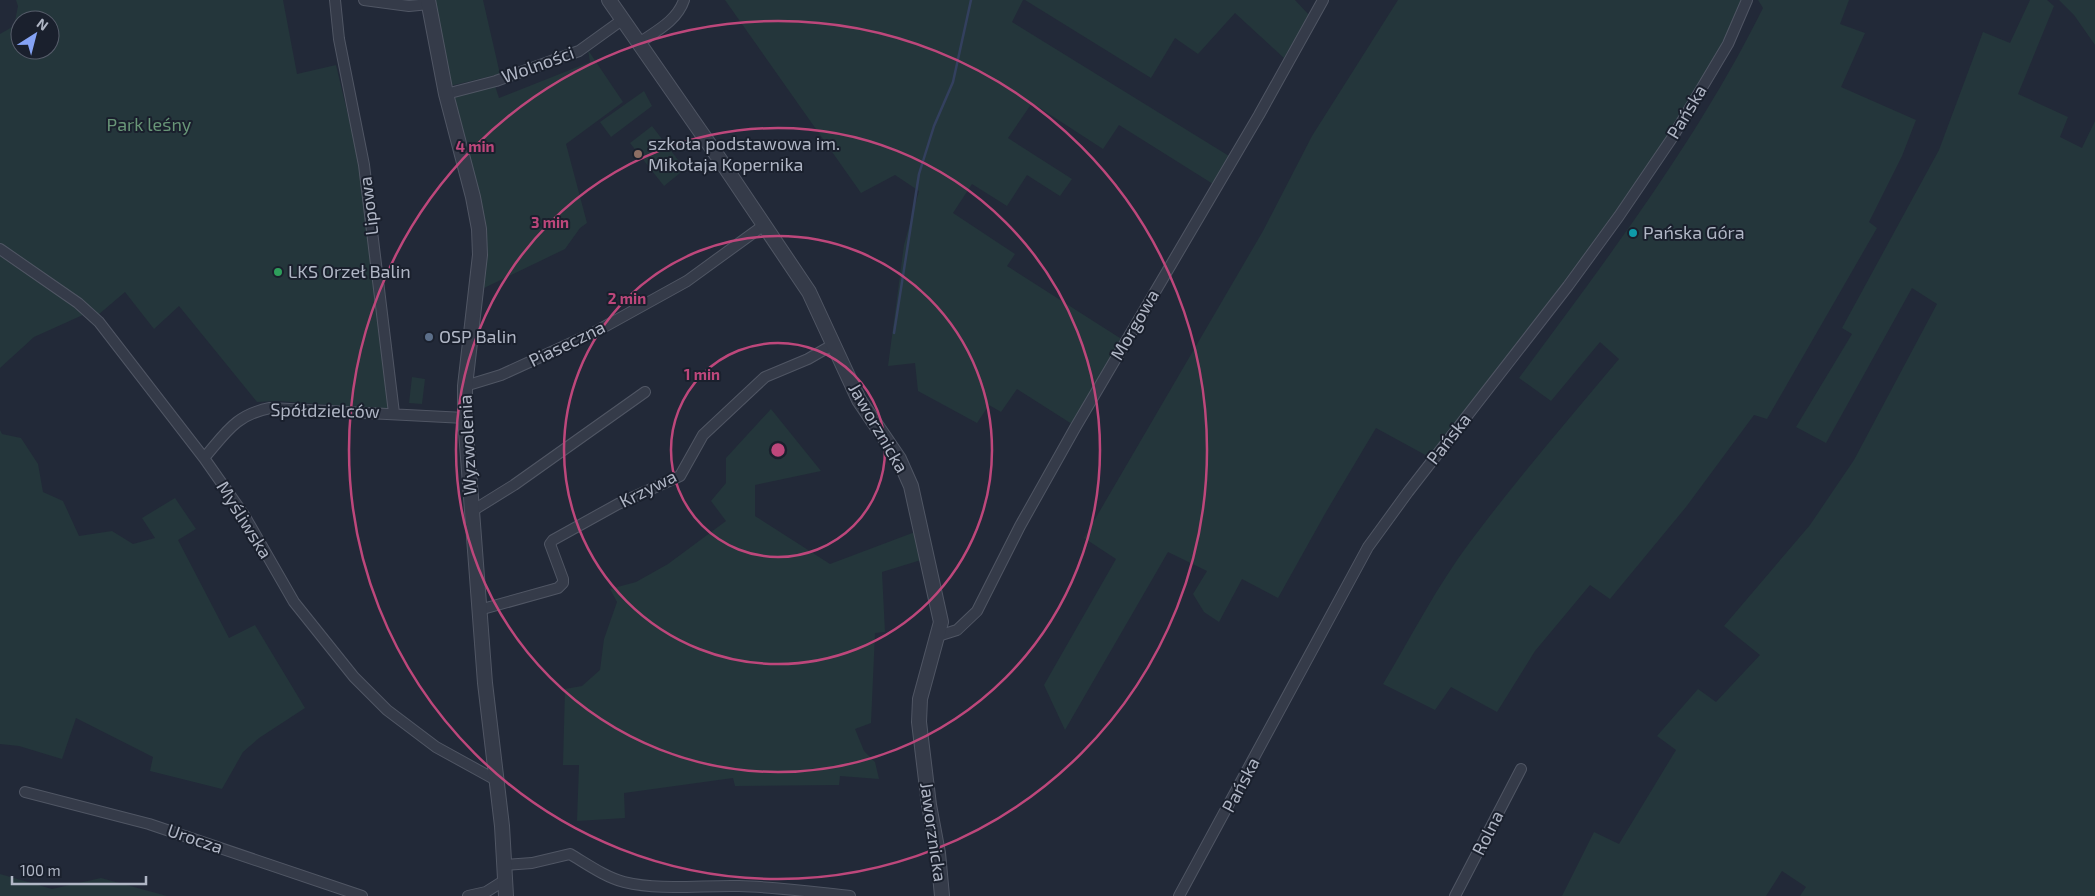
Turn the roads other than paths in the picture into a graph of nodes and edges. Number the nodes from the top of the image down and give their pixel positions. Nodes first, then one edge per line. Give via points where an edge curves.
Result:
1 (334, 0) edge
2 (364, 0) edge
3 (609, 0) edge
4 (684, 0) edge
5 (1323, 0) edge
6 (1747, 0) edge
7 (428, 2) edge
8 (622, 20) junction
9 (639, 43) junction
10 (446, 94) junction
11 (764, 225) junction
12 (0, 249) edge
13 (834, 344) junction
14 (465, 386) junction
15 (645, 392) dead end
16 (394, 413) junction
17 (465, 418) junction
18 (204, 458) junction
19 (472, 511) junction
20 (479, 610) junction
21 (938, 636) junction
22 (1521, 769) dead end
23 (496, 780) junction
24 (25, 792) dead end
25 (504, 865) junction
26 (505, 880) junction
27 (362, 896) edge
28 (468, 896) edge
29 (506, 896) edge
30 (850, 896) edge
31 (942, 896) edge
32 (1179, 896) edge
33 (1455, 896) edge

1 - 16 street, Lipowa via 364,165
2 - 7 street via 409,6
3 - 8 street
4 - 9 street via 670,21
5 - 21 street, Morgowa via 1075,428 977,611 957,630
6 - 32 street, Pańska via 1728,44 1672,138 1619,216 1368,547
7 - 10 street, Wyzwolenia
8 - 9 street, Jaworznicka
8 - 10 street, Wolności via 579,51 496,81
9 - 11 street, Jaworznicka
10 - 14 street, Wyzwolenia via 474,198 480,240
11 - 13 street, Jaworznicka via 809,292
11 - 14 street, Piaseczna via 687,281 593,333 500,375
12 - 18 street, Myśliwska via 71,298 99,322
13 - 20 street, Krzywa via 765,378 703,435 680,476 618,504 553,540 550,544 563,579 558,588
13 - 21 street, Jaworznicka via 859,400 899,458 911,486 939,608
14 - 17 street, Wyzwolenia
15 - 19 street
16 - 17 street, Spółdzielców
16 - 18 street, Spółdzielców via 270,408 256,411 235,423
17 - 19 street, Wyzwolenia
18 - 23 street, Myśliwska via 244,515 294,602 354,676 387,710 436,747
19 - 20 street, Wyzwolenia
20 - 23 street, Wyzwolenia
21 - 31 street, Jaworznicka via 920,699 919,722
22 - 33 street, Rolna
23 - 25 street, Wyzwolenia
24 - 27 street, Urocza via 149,824
25 - 26 street, Wyzwolenia
25 - 30 street via 570,854 607,876 640,885 738,886
26 - 28 street via 486,892
26 - 29 street, Wyzwolenia

